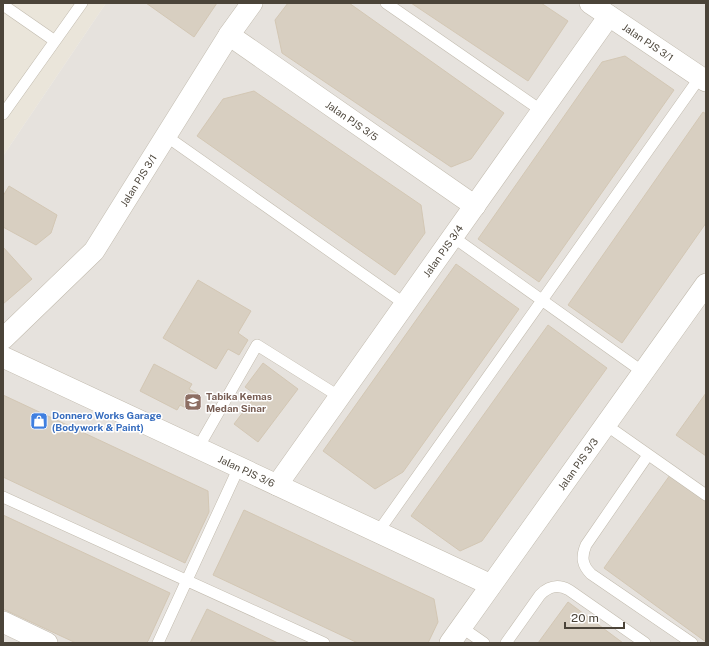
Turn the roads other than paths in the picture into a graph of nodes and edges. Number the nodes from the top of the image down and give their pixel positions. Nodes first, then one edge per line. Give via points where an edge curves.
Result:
1 (82, 3) edge
2 (252, 3) edge
3 (386, 3) edge
4 (590, 3) edge
5 (3, 5) edge
6 (609, 16) junction
7 (229, 35) junction
8 (55, 41) junction
9 (703, 79) edge
10 (542, 111) junction
11 (3, 114) edge
12 (166, 136) junction
13 (475, 206) junction
14 (453, 237) junction
15 (706, 284) edge
16 (542, 300) junction
17 (405, 304) junction
18 (3, 339) edge
19 (3, 357) edge
20 (643, 372) junction
21 (340, 397) junction
22 (606, 425) junction
23 (198, 448) junction
24 (648, 455) junction
25 (239, 467) junction
26 (277, 485) junction
27 (706, 495) edge
28 (3, 497) edge
29 (378, 532) junction
30 (187, 580) junction
31 (491, 585) junction
32 (3, 622) edge
33 (456, 635) edge
34 (47, 643) edge
35 (158, 643) edge
36 (324, 643) edge
37 (484, 643) edge
38 (506, 643) edge
39 (645, 643) edge
40 (692, 643) edge

1 - 8 lane
2 - 7 street, Jalan PJS 3/1
3 - 10 lane
4 - 6 street, Jalan PJS 3/1
5 - 8 lane
6 - 9 street, Jalan PJS 3/1
6 - 10 street, Jalan PJS 3/4
7 - 12 street, Jalan PJS 3/1
7 - 13 street, Jalan PJS 3/5
8 - 11 lane
9 - 16 lane
10 - 13 street, Jalan PJS 3/4
12 - 17 lane
12 - 18 street, Jalan PJS 3/1 via 94,251
13 - 14 street, Jalan PJS 3/4
14 - 16 lane
14 - 17 street, Jalan PJS 3/4
15 - 20 street, Jalan PJS 3/3
16 - 20 lane
16 - 29 lane
17 - 21 street, Jalan PJS 3/4
19 - 23 street, Jalan PJS 3/6
20 - 22 street, Jalan PJS 3/3
21 - 23 lane via 257,345
21 - 26 street, Jalan PJS 3/4
22 - 24 lane
22 - 31 street, Jalan PJS 3/3
23 - 25 street, Jalan PJS 3/6
24 - 27 lane
24 - 40 lane via 586,545 582,560 591,574
25 - 26 street, Jalan PJS 3/6
25 - 30 lane
26 - 29 street, Jalan PJS 3/6
28 - 30 lane
29 - 31 street, Jalan PJS 3/6
30 - 35 lane
30 - 36 lane
31 - 33 street, Jalan PJS 3/3
32 - 34 street
33 - 37 lane
38 - 39 lane via 546,589 562,586

